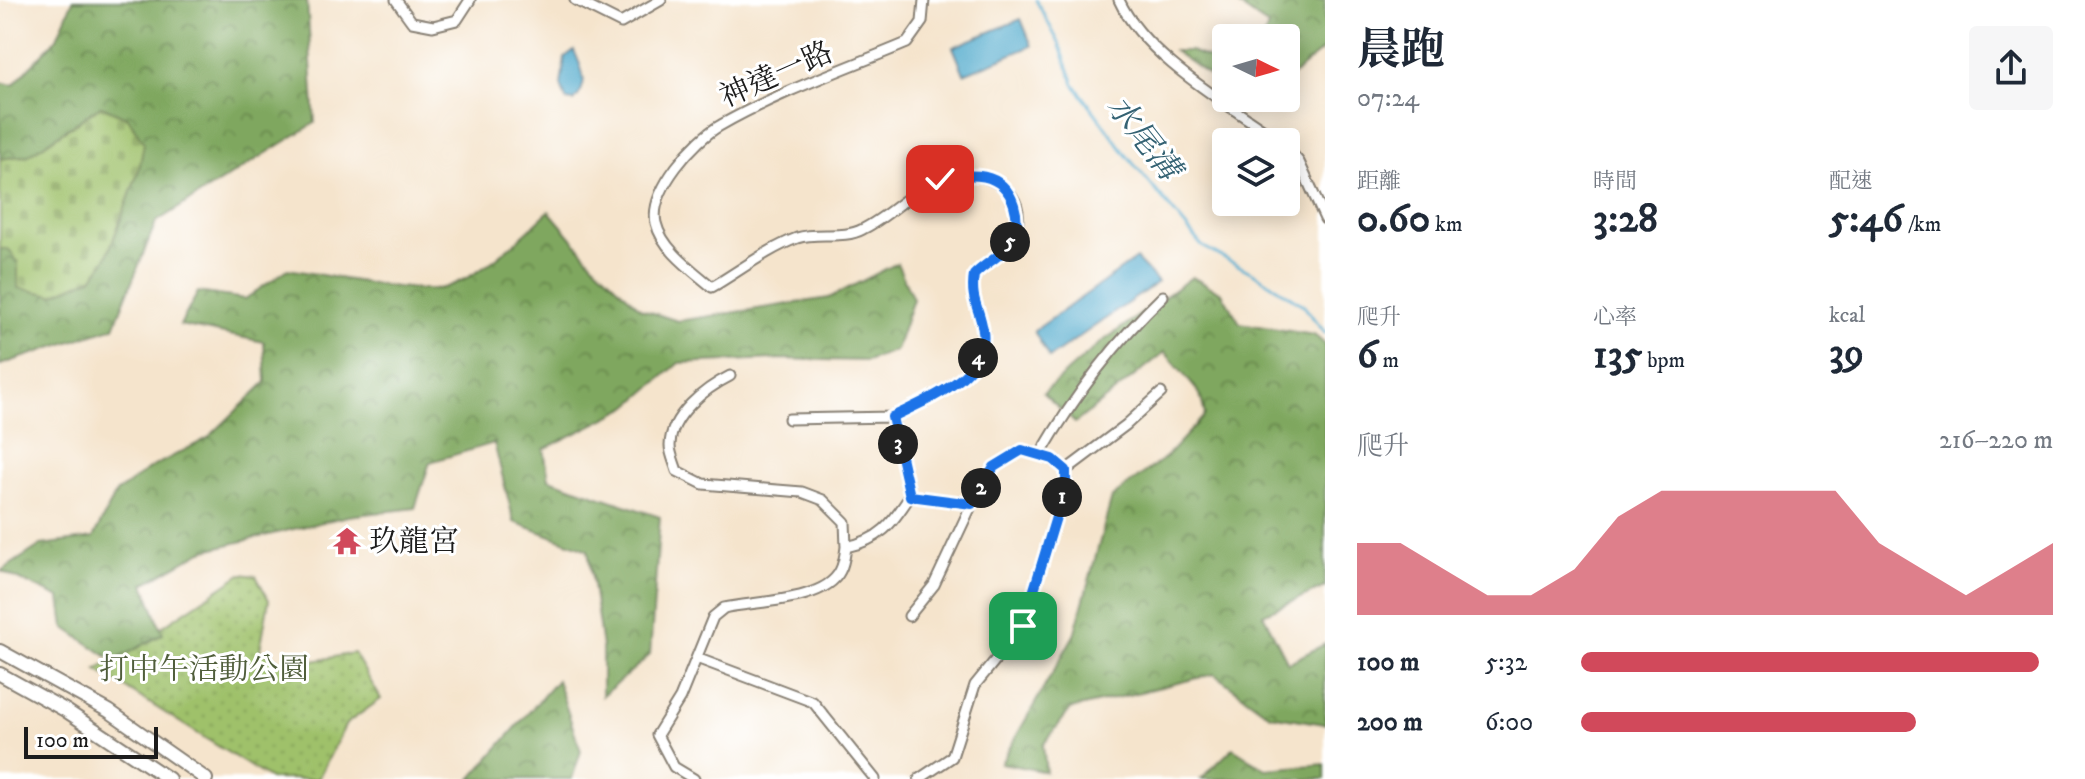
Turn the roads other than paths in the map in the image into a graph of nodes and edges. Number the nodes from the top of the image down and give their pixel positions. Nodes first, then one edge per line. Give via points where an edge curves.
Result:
1 (396, 0) edge
2 (470, 0) edge
3 (575, 0) edge
4 (661, 0) edge
5 (924, 0) edge
6 (1119, 0) edge
7 (1262, 128) edge
8 (1300, 164) edge
9 (1325, 219) edge
10 (1163, 296) dead end
11 (730, 376) dead end
12 (1161, 393) dead end
13 (892, 417) junction
14 (789, 419) dead end
15 (1040, 455) junction
16 (1066, 470) junction
17 (910, 496) junction
18 (972, 504) junction
19 (846, 547) junction
20 (909, 616) dead end
21 (0, 651) edge
22 (699, 659) junction
23 (0, 674) edge
24 (169, 779) edge
25 (206, 779) edge
26 (694, 779) edge
27 (875, 779) edge
28 (919, 779) edge

1 - 2 street via 412,22 433,26 457,20
3 - 4 street via 621,23
5 - 13 street, 神達一路 via 922,22 907,43 718,126 657,195 655,222 663,238 712,287 796,239 864,229 940,179 965,174 999,181 1011,194 1016,223 1002,253 974,275 971,295 984,333 977,359 966,374
6 - 7 street via 1142,36
8 - 9 street
10 - 15 street via 1120,337 1072,400
11 - 19 street via 702,391 684,412 670,445 677,471 703,484 802,492 823,500 845,522
12 - 16 street
13 - 14 street
13 - 17 street
15 - 16 street
15 - 18 street via 1022,450 994,467
16 - 28 street via 1023,626 975,685 952,757
17 - 18 street
17 - 19 street via 890,527 876,538
18 - 20 street via 934,585
19 - 22 street via 840,571 813,594 724,608 713,617
21 - 25 highway via 109,711
22 - 26 street via 657,735 674,767
22 - 27 street via 813,702
23 - 24 highway

